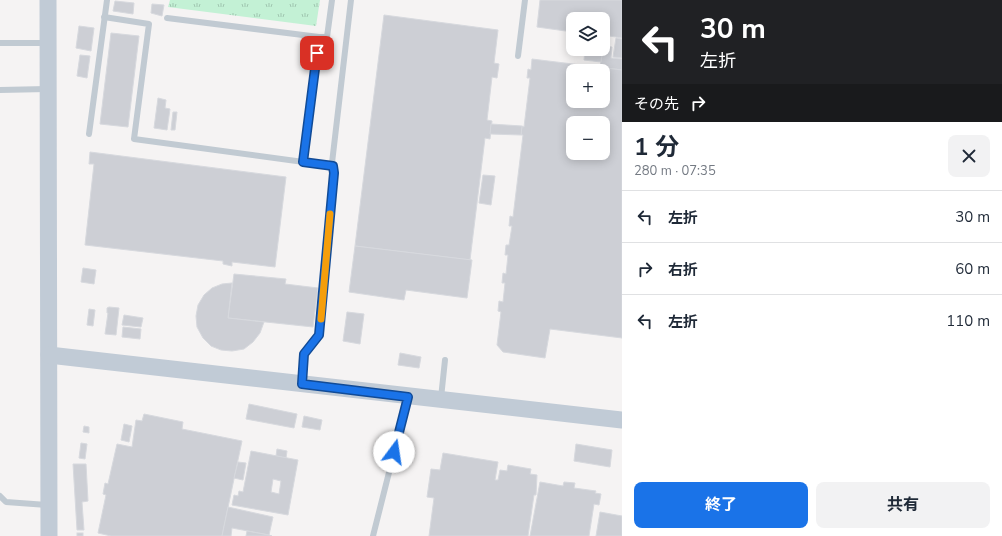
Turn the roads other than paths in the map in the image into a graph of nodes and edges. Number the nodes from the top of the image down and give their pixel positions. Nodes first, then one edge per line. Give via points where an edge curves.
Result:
1 (48, 0) edge
2 (106, 0) edge
3 (332, 0) edge
4 (351, 0) edge
5 (525, 0) edge
6 (104, 17) junction
7 (167, 18) dead end
8 (319, 37) junction
9 (48, 43) junction
10 (0, 44) edge
11 (518, 56) dead end
12 (48, 89) junction
13 (0, 90) edge
14 (89, 134) dead end
15 (303, 162) junction
16 (333, 166) junction
17 (49, 355) junction
18 (444, 360) dead end
19 (302, 384) junction
20 (408, 397) junction
21 (440, 400) junction
22 (622, 420) edge
23 (0, 496) edge
24 (49, 505) junction
25 (49, 536) edge
26 (373, 536) edge

1 - 9 street
2 - 6 lane
3 - 8 lane via 327,37
4 - 16 lane
5 - 11 lane
6 - 14 lane
6 - 15 lane via 149,24 134,139
7 - 8 lane
8 - 15 lane
9 - 10 lane
9 - 12 street
12 - 13 lane
12 - 17 street
15 - 16 lane
16 - 19 lane via 319,335 304,354
17 - 19 street
17 - 24 street
18 - 21 lane
19 - 20 street
20 - 21 street
20 - 26 lane
21 - 22 street
23 - 24 lane via 6,502
24 - 25 street

